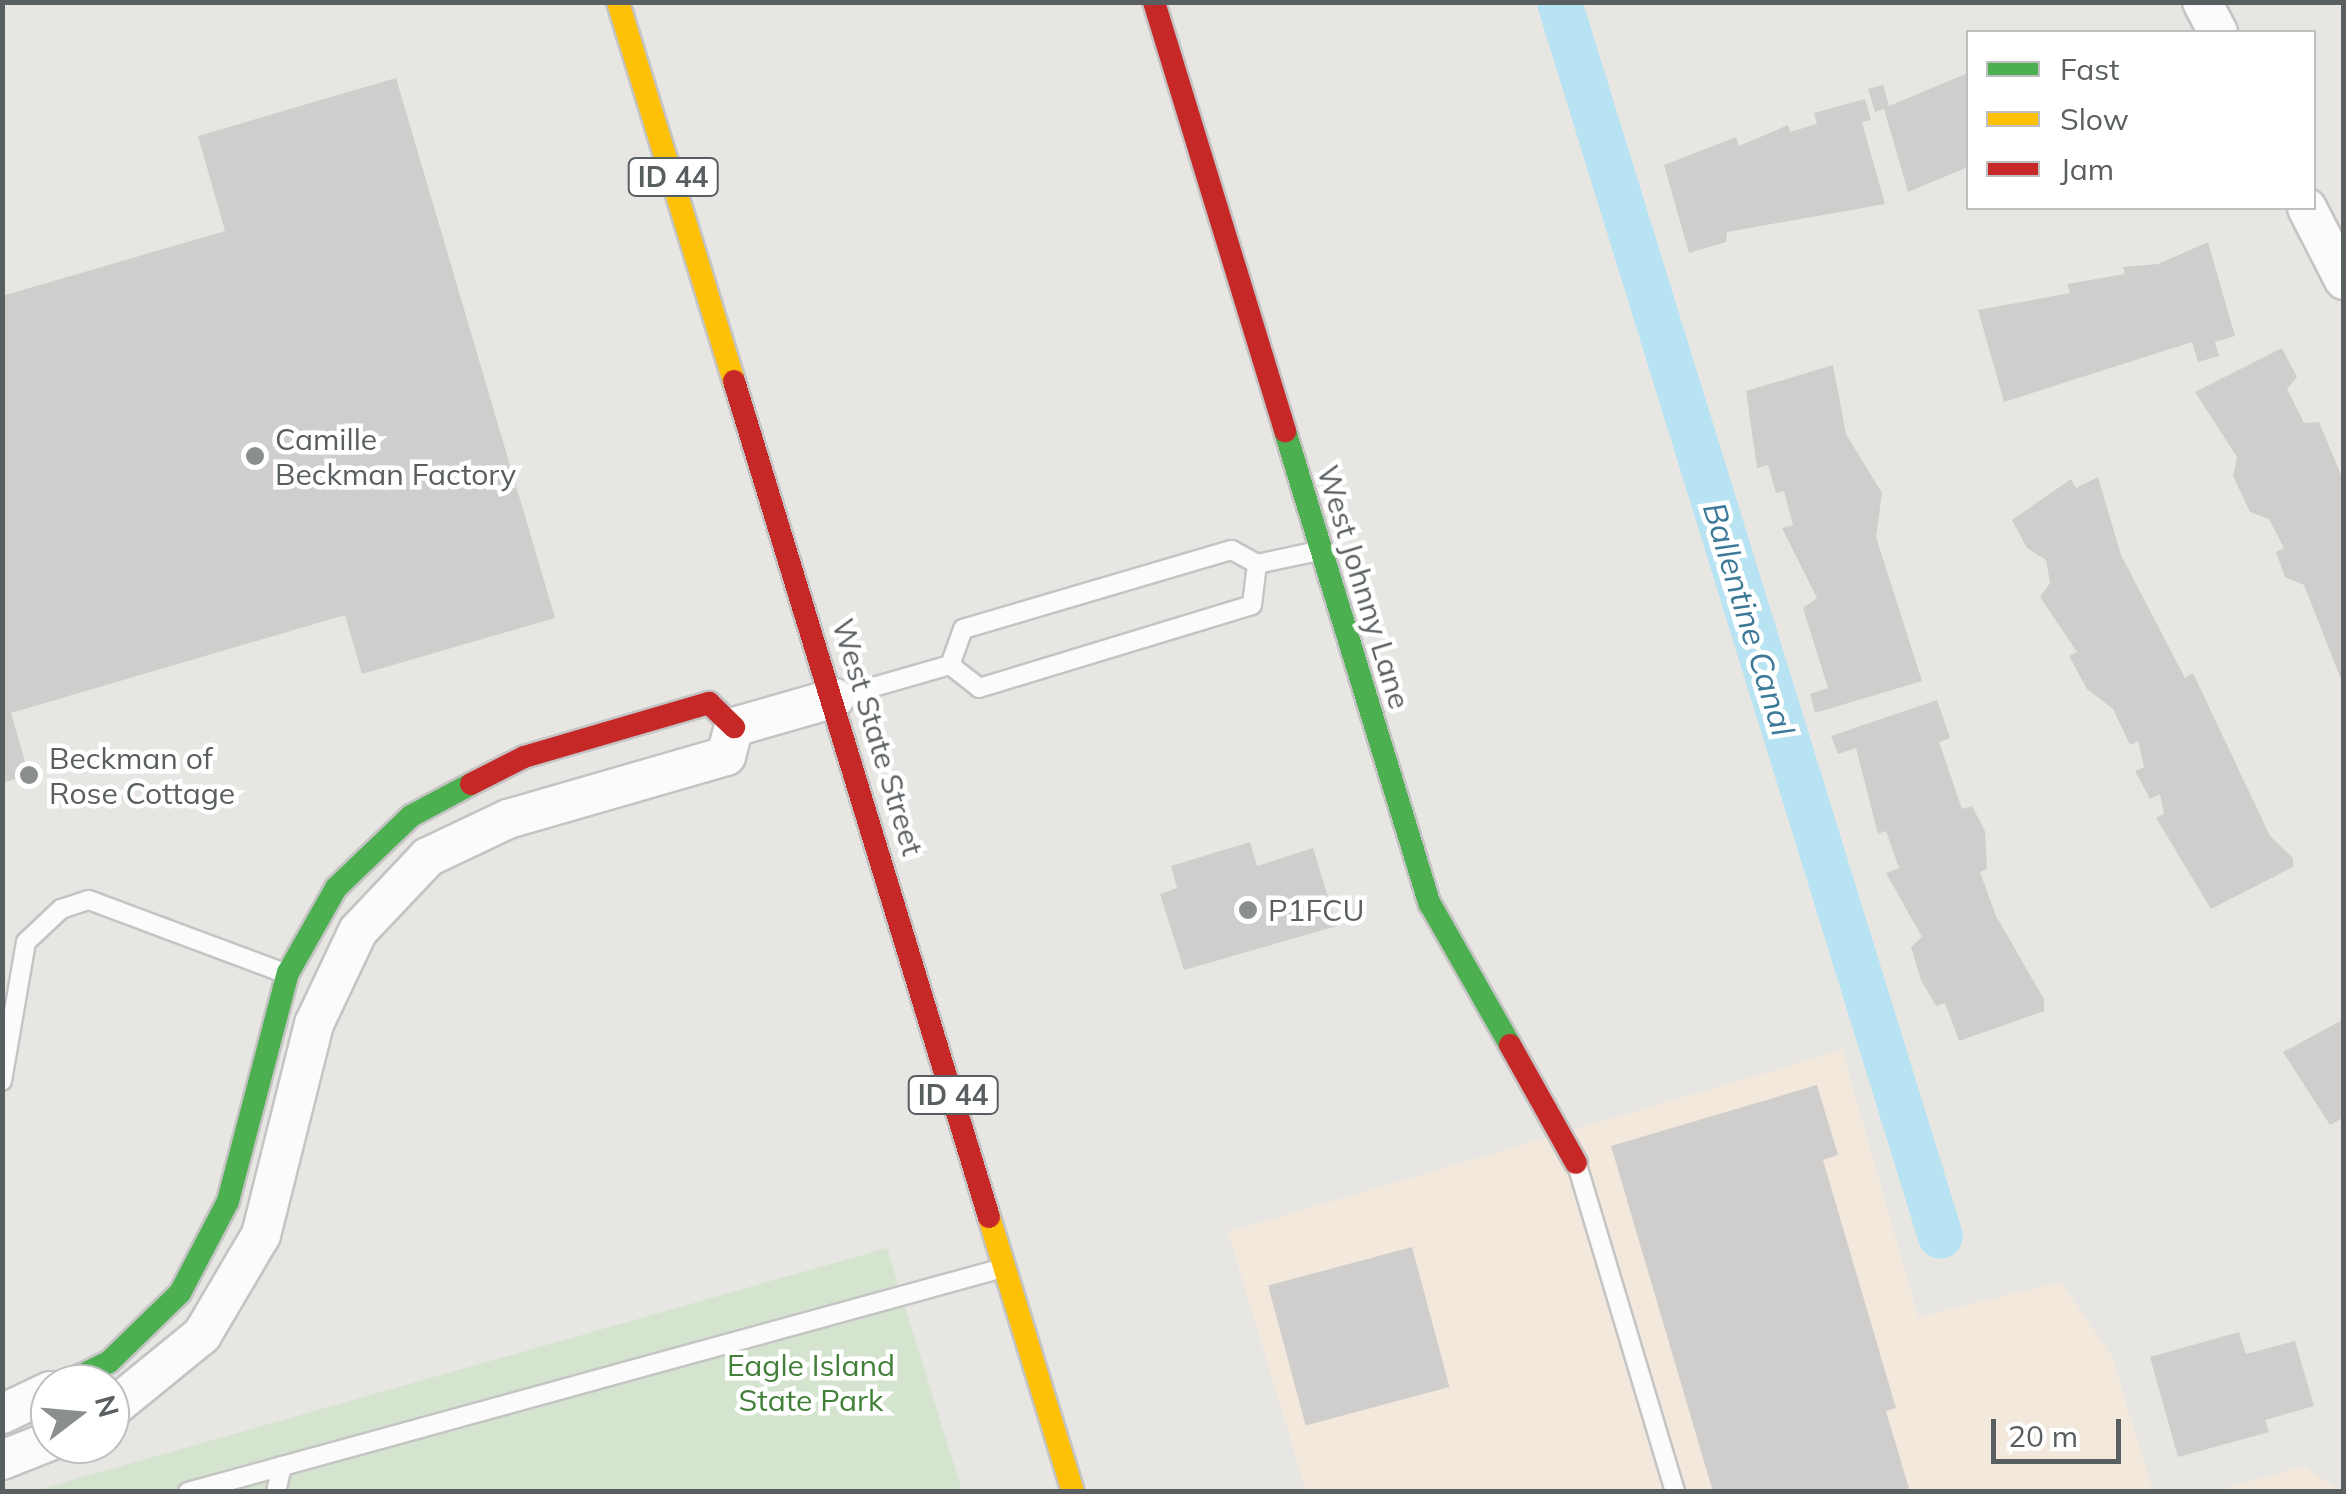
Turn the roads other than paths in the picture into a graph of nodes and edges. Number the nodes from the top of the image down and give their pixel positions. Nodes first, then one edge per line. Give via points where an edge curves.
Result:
1 (618, 2) edge
2 (1154, 2) edge
3 (2202, 2) edge
4 (2217, 30) edge
5 (2308, 210) edge
6 (2344, 280) edge
7 (1320, 551) junction
8 (1257, 564) junction
9 (950, 665) junction
10 (836, 698) junction
11 (734, 727) junction
12 (288, 974) junction
13 (332, 986) junction
14 (2, 1081) edge
15 (1576, 1163) joint
16 (1004, 1267) junction
17 (104, 1364) edge
18 (130, 1394) edge
19 (30, 1401) edge
20 (2, 1414) edge
21 (30, 1449) edge
22 (2, 1460) edge
23 (282, 1466) junction
24 (188, 1492) edge
25 (276, 1492) edge
26 (1073, 1492) edge
27 (1674, 1492) edge

1 - 10 street, West State Street / ID 44
2 - 7 street, West Johnny Lane
3 - 4 street
5 - 6 street
7 - 8 lane
7 - 15 street, West Johnny Lane via 1430,904
8 - 9 lane via 1232,550 963,629
8 - 9 lane via 1252,605 979,688
9 - 10 lane
10 - 11 street
10 - 16 street, West State Street / ID 44
11 - 12 street via 709,703 524,756 410,816 336,888
11 - 13 street via 726,756 508,819 428,857 358,931
12 - 13 lane
12 - 14 lane via 90,900 61,909 26,942
12 - 17 street via 228,1201 180,1292
13 - 18 street via 261,1235 202,1335
15 - 27 lane
16 - 23 lane
16 - 26 street, West State Street / ID 44
19 - 20 street
21 - 22 street
23 - 24 lane
23 - 25 lane

